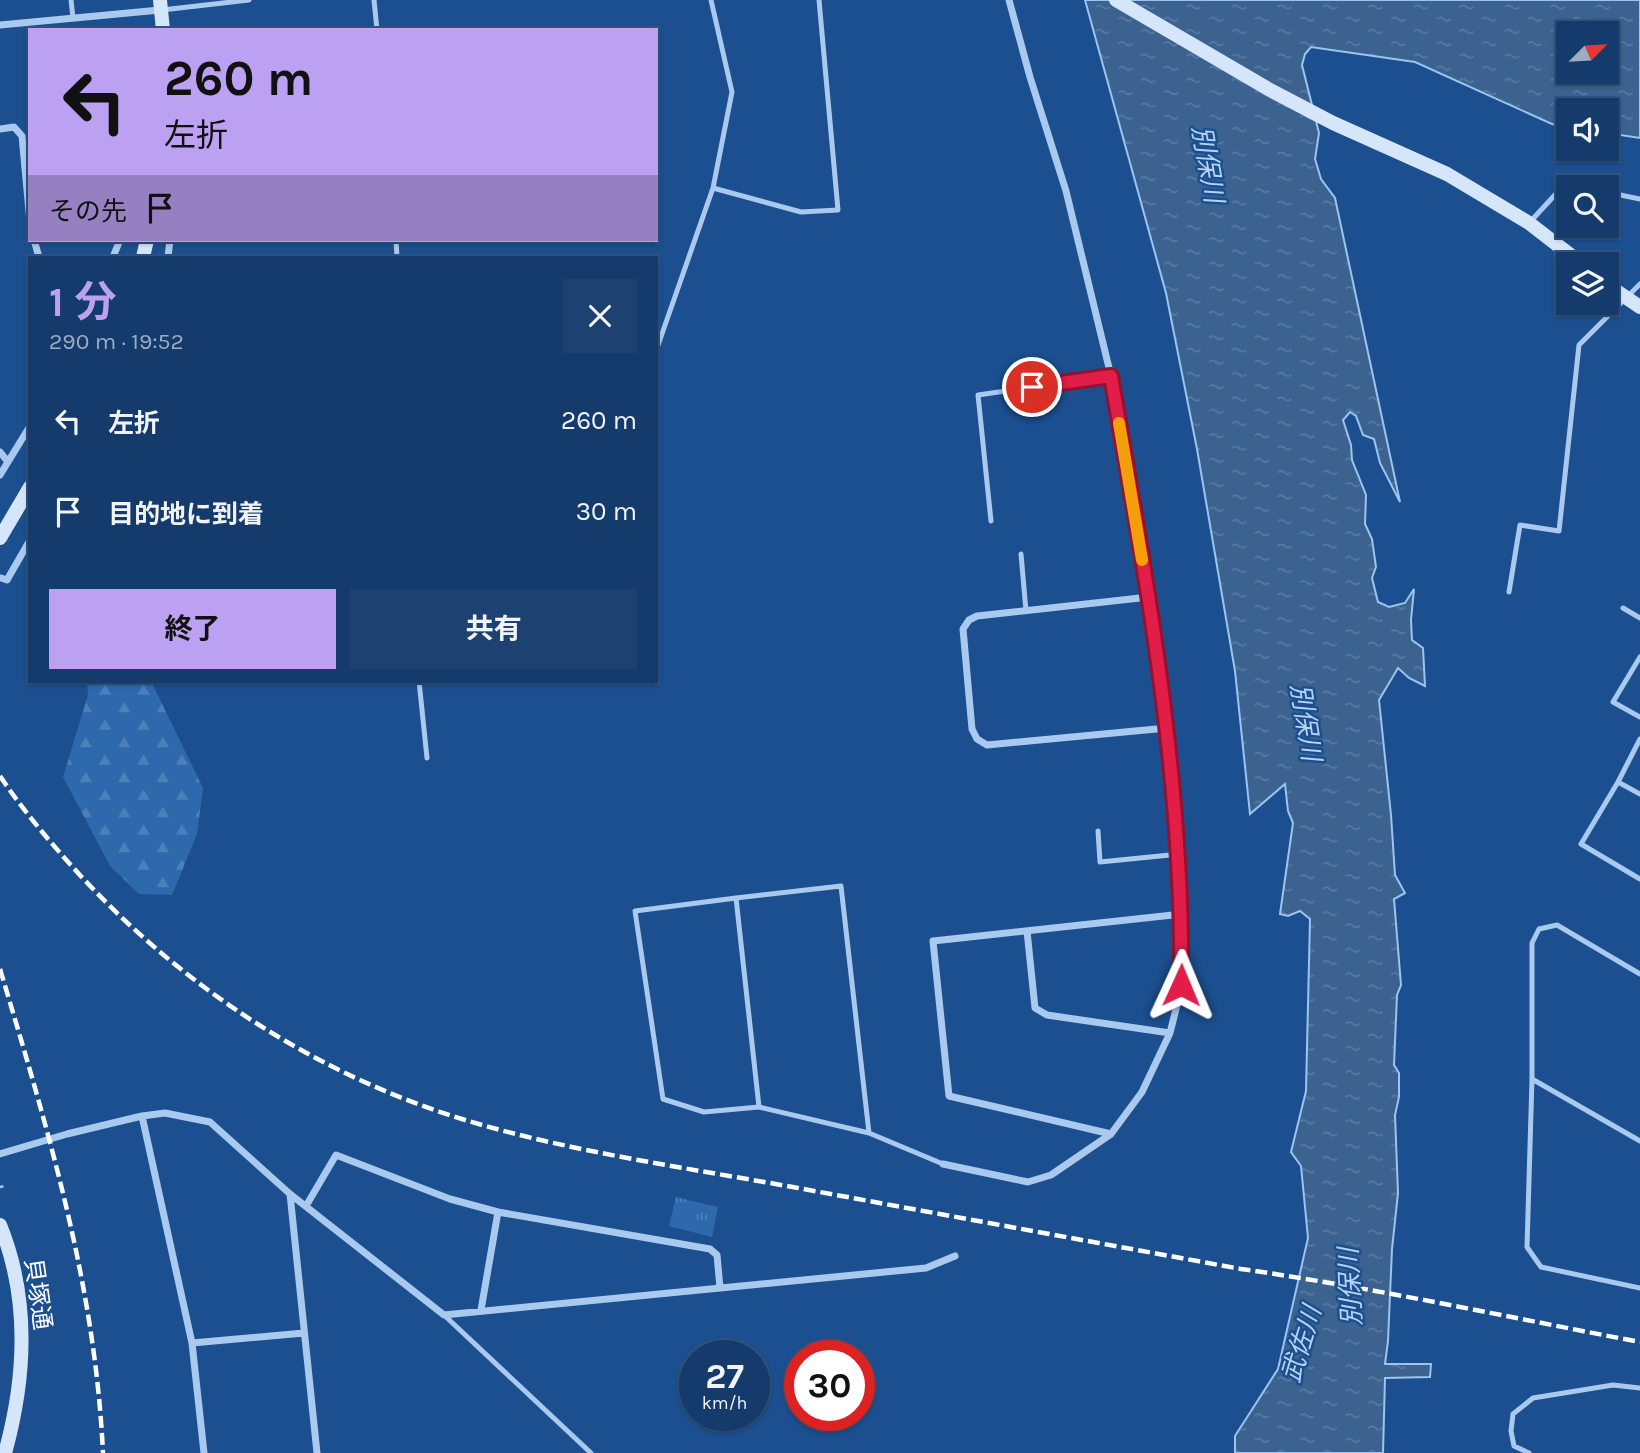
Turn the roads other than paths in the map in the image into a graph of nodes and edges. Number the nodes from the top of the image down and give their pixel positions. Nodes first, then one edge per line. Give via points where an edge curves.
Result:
1 (71, 0) edge
2 (249, 0) edge
3 (374, 0) edge
4 (711, 0) edge
5 (819, 0) edge
6 (1009, 0) edge
7 (1116, 0) edge
8 (160, 5) edge
9 (73, 18) junction
10 (0, 25) edge
11 (163, 28) edge
12 (377, 28) edge
13 (0, 129) edge
14 (713, 188) junction
15 (1556, 194) edge
16 (1619, 195) edge
17 (1640, 199) edge
18 (28, 200) edge
19 (1529, 223) junction
20 (1566, 252) edge
21 (1640, 284) edge
22 (1619, 294) edge
23 (1625, 299) junction
24 (1640, 307) edge
25 (658, 345) edge
26 (1111, 376) junction
27 (28, 429) edge
28 (0, 452) edge
29 (8, 462) junction
30 (0, 475) edge
31 (28, 490) edge
32 (991, 521) dead end
33 (0, 538) edge
34 (28, 543) edge
35 (1021, 554) dead end
36 (1, 578) edge
37 (1509, 592) dead end
38 (1149, 597) junction
39 (1623, 608) dead end
40 (1026, 611) junction
41 (1640, 618) edge
42 (1640, 657) edge
43 (419, 683) edge
44 (1640, 717) edge
45 (1167, 728) junction
46 (1640, 739) edge
47 (427, 758) dead end
48 (1618, 782) junction
49 (1640, 794) edge
50 (1098, 831) dead end
51 (1180, 854) junction
52 (1640, 879) edge
53 (736, 898) junction
54 (1182, 914) junction
55 (1027, 931) junction
56 (1640, 974) edge
57 (1170, 1033) junction
58 (1532, 1079) junction
59 (760, 1107) junction
60 (142, 1116) junction
61 (869, 1133) junction
62 (1111, 1133) junction
63 (1640, 1141) edge
64 (0, 1154) edge
65 (943, 1164) joint
66 (290, 1194) junction
67 (306, 1206) junction
68 (498, 1212) junction
69 (0, 1224) edge
70 (955, 1256) dead end
71 (720, 1287) junction
72 (1640, 1288) edge
73 (481, 1310) junction
74 (444, 1315) junction
75 (304, 1333) junction
76 (192, 1343) junction
77 (1640, 1388) edge
78 (5, 1453) edge
79 (204, 1453) edge
80 (317, 1453) edge
81 (592, 1453) edge
82 (1529, 1453) edge

1 - 9 lane
2 - 8 lane
3 - 12 lane
4 - 14 lane via 732,92
5 - 14 lane via 838,210 801,212
6 - 26 street via 1066,191
7 - 19 street via 1227,67 1333,123 1447,174
8 - 9 street
8 - 11 street
9 - 10 street
13 - 18 street via 14,127 22,136
14 - 25 lane
15 - 19 lane
16 - 17 lane
19 - 20 street
21 - 23 lane
22 - 23 street
23 - 24 street
23 - 37 lane via 1579,345 1559,531 1521,525
26 - 32 lane via 978,395
26 - 38 street
27 - 29 street
28 - 29 street
29 - 30 street
31 - 33 street
34 - 36 street via 7,580
35 - 40 lane
38 - 40 street
38 - 45 street
39 - 41 lane
40 - 45 street via 977,616 963,629 972,729 977,739 987,745
42 - 44 lane via 1614,702
43 - 47 lane
45 - 51 street
46 - 48 lane
48 - 49 lane
48 - 52 lane via 1581,844
50 - 51 lane via 1100,862
51 - 54 street
53 - 59 lane
53 - 59 lane via 635,911 663,1099 704,1112
53 - 61 lane via 841,886
54 - 55 street
54 - 57 street via 1181,985
55 - 57 street via 1035,1008 1047,1015
55 - 62 street via 933,941 949,1096
56 - 58 lane via 1557,925 1539,929 1532,943
57 - 62 street via 1142,1092
58 - 63 lane
58 - 72 lane via 1527,1247 1541,1267
59 - 61 lane
60 - 64 street
60 - 66 street via 164,1113 210,1122
60 - 76 street
61 - 65 lane
62 - 65 street via 1051,1175 1028,1182
66 - 67 street
66 - 75 street
67 - 68 street via 336,1155 450,1199
67 - 74 street
68 - 71 street via 710,1249 717,1255
68 - 73 street
69 - 78 street, 貝塚通 via 20,1304 22,1337 21,1383
70 - 71 street via 926,1268
71 - 73 street
73 - 74 street
74 - 81 lane
75 - 76 street
75 - 80 street
76 - 79 street
77 - 82 lane via 1613,1385 1533,1398 1513,1414 1511,1431 1514,1446

